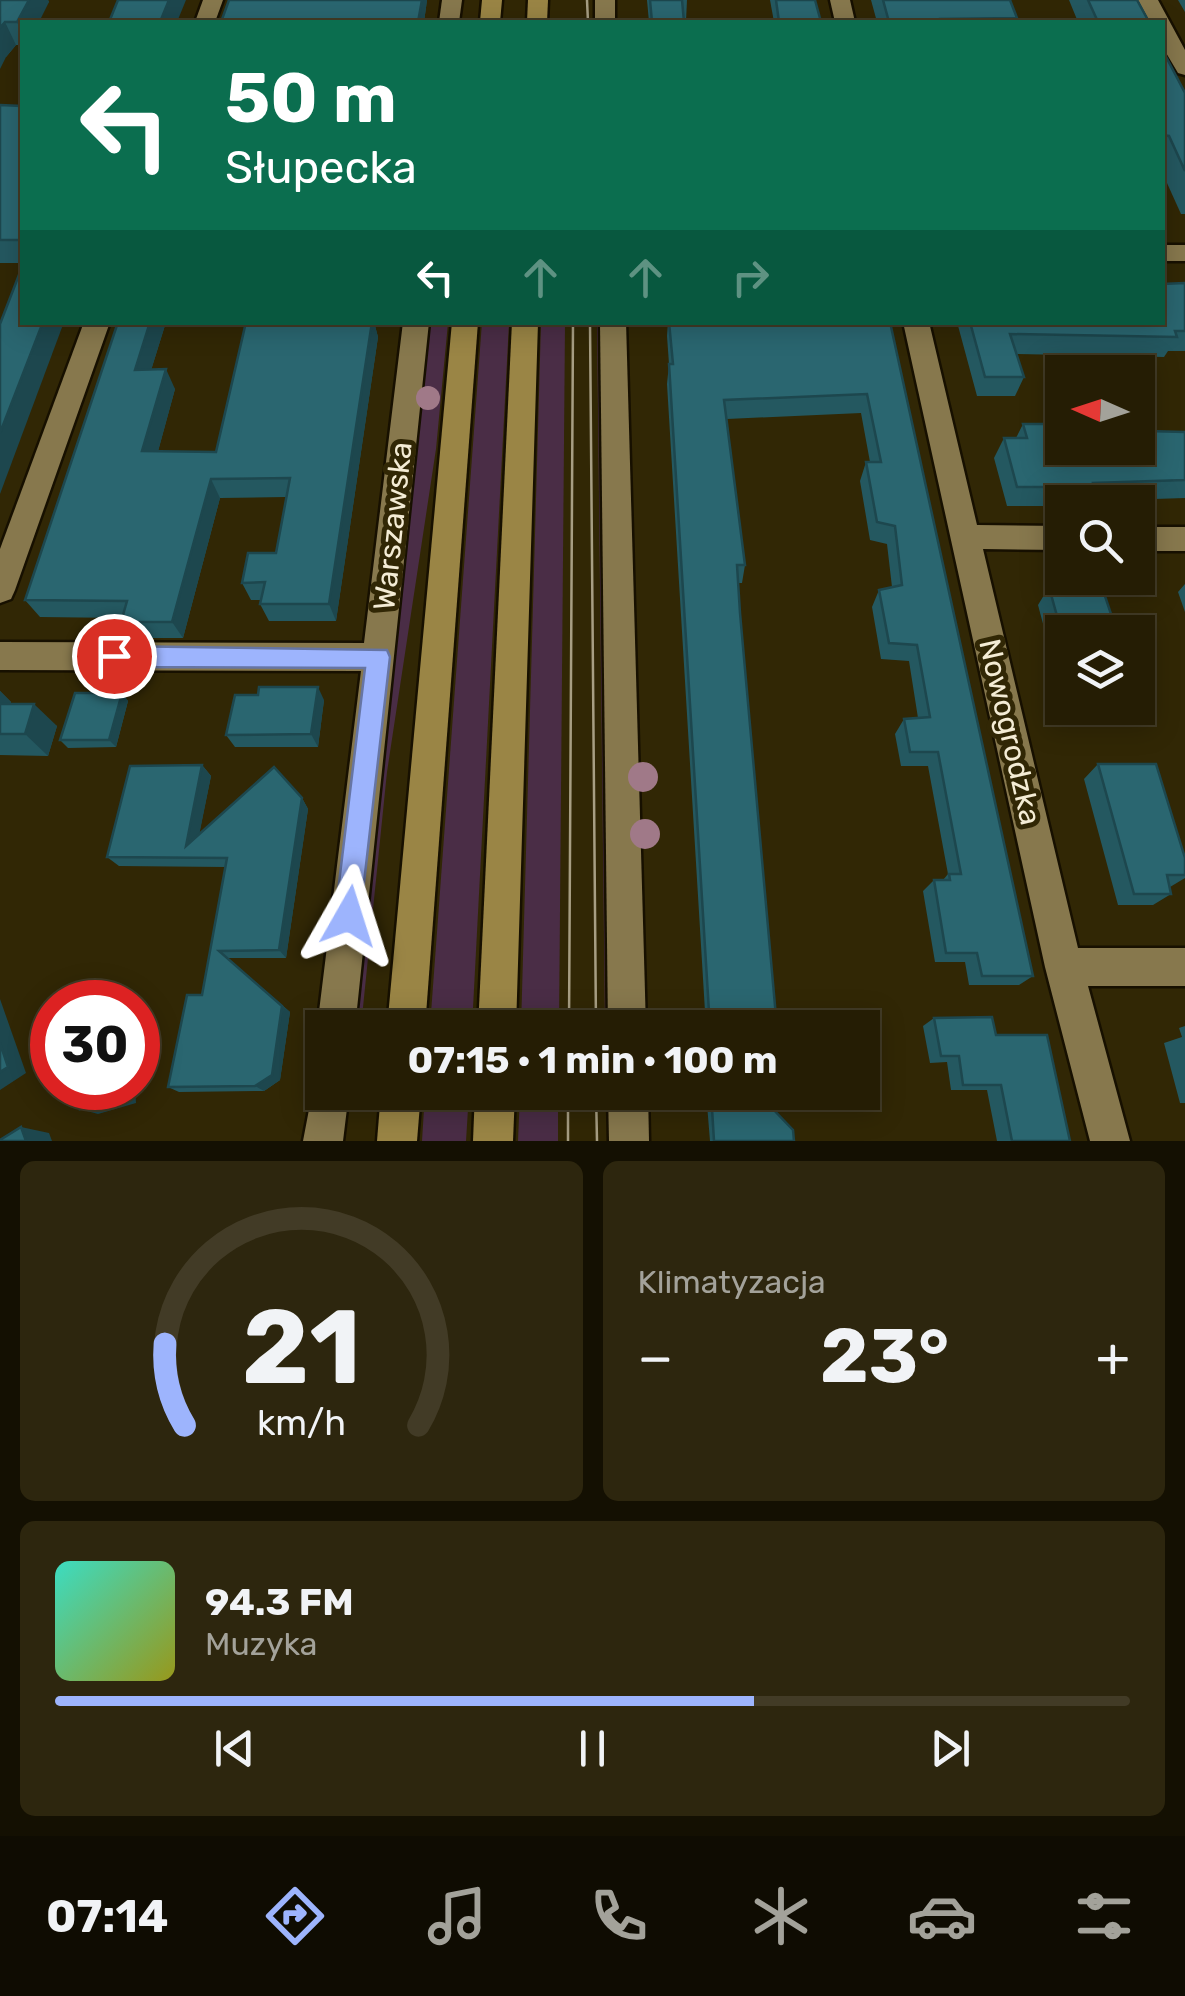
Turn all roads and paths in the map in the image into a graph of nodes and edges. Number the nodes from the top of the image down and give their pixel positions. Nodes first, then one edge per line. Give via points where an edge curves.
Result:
1 (1165, 32) edge
2 (1185, 69) edge
3 (95, 325) edge
4 (416, 325) edge
5 (465, 325) edge
6 (525, 325) edge
7 (613, 325) edge
8 (917, 325) edge
9 (964, 537) junction
10 (1045, 538) edge
11 (1155, 538) edge
12 (1185, 539) edge
13 (0, 590) edge
14 (0, 656) edge
15 (378, 657) junction
16 (1064, 967) junction
17 (1185, 967) edge
18 (338, 1010) edge
19 (408, 1010) edge
20 (499, 1010) edge
21 (627, 1010) edge
22 (327, 1110) edge
23 (400, 1110) edge
24 (494, 1110) edge
25 (628, 1110) edge
26 (324, 1141) edge
27 (397, 1141) edge
28 (493, 1141) edge
29 (629, 1141) edge
30 (1110, 1141) edge

1 - 2 street
3 - 13 street
4 - 15 street, Warszawska
5 - 19 main road, Warszawska
6 - 20 main road
7 - 21 street
8 - 9 street, Nowogrodzka
9 - 10 street
9 - 16 street, Nowogrodzka
11 - 12 street
14 - 15 street
15 - 18 street, Warszawska
16 - 17 street
16 - 30 street, Nowogrodzka
22 - 26 street
23 - 27 main road
24 - 28 main road
25 - 29 street

